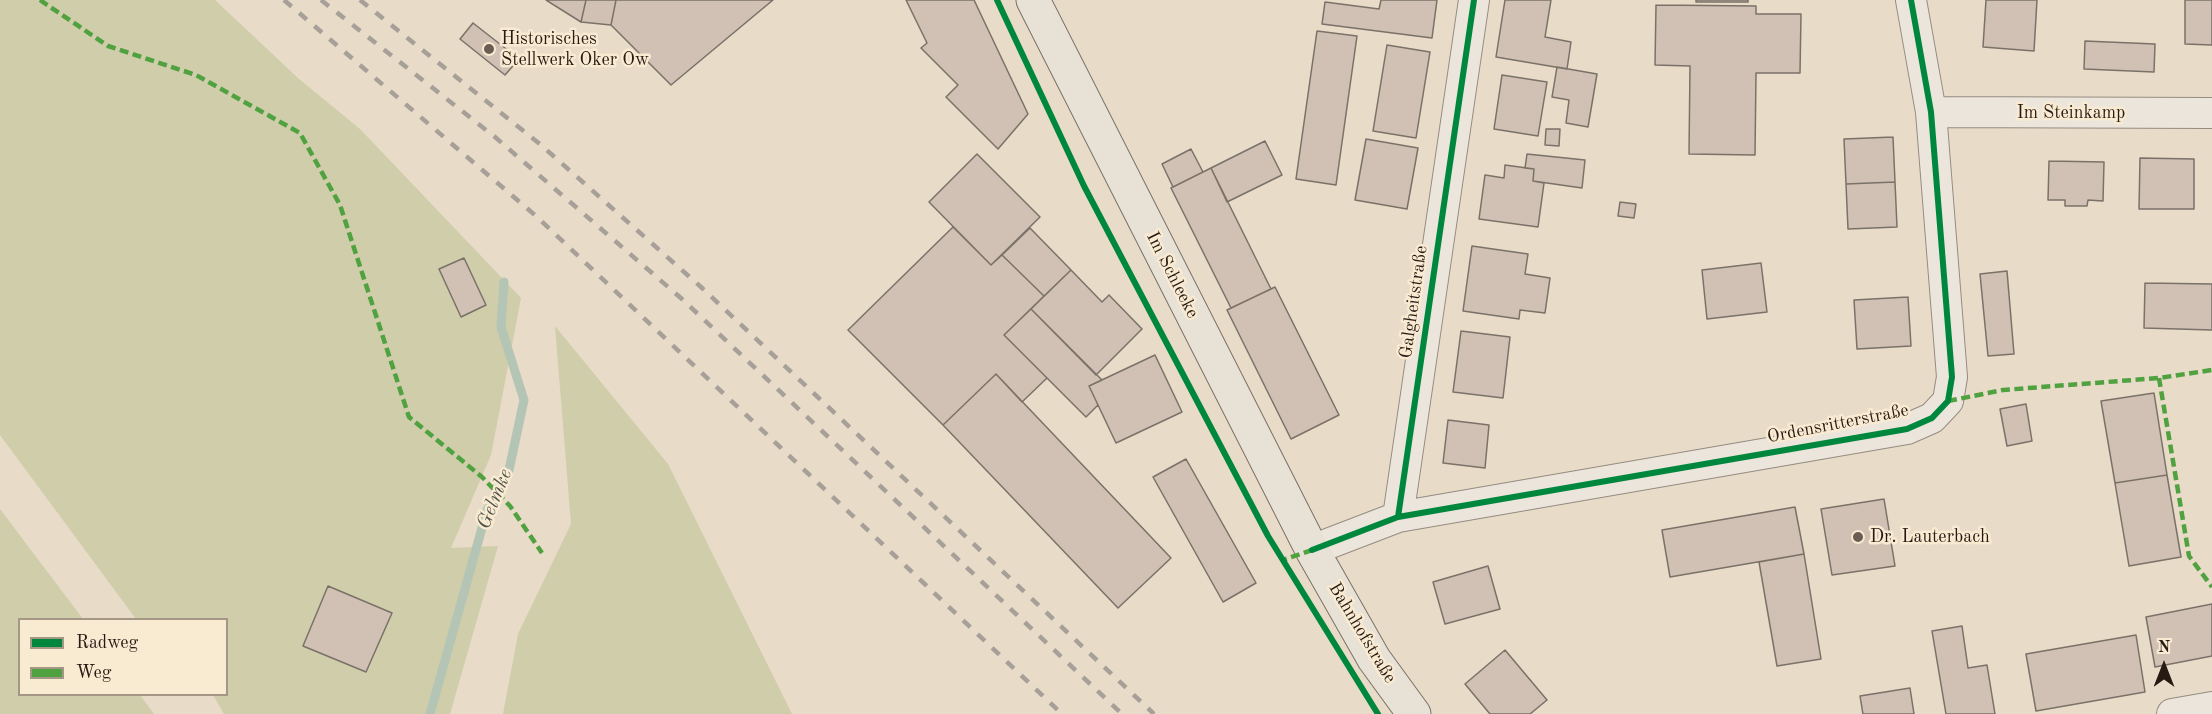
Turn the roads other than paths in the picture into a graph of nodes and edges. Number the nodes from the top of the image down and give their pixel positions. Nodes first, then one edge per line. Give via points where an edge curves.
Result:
1 (1033, 0) edge
2 (1474, 0) edge
3 (1911, 0) edge
4 (1930, 112) junction
5 (2212, 113) edge
6 (1398, 517) junction
7 (1312, 550) junction
8 (2212, 707) edge
9 (1414, 714) edge
10 (2172, 714) edge

1 - 7 main road, Im Schleeke
2 - 6 street, Galgheitstraße
3 - 4 street, Ordensritterstraße
4 - 5 street, Im Steinkamp
4 - 6 street, Ordensritterstraße via 1952,377 1948,401 1932,418 1907,429
6 - 7 street
7 - 9 main road, Bahnhofstraße via 1374,659
8 - 10 street

